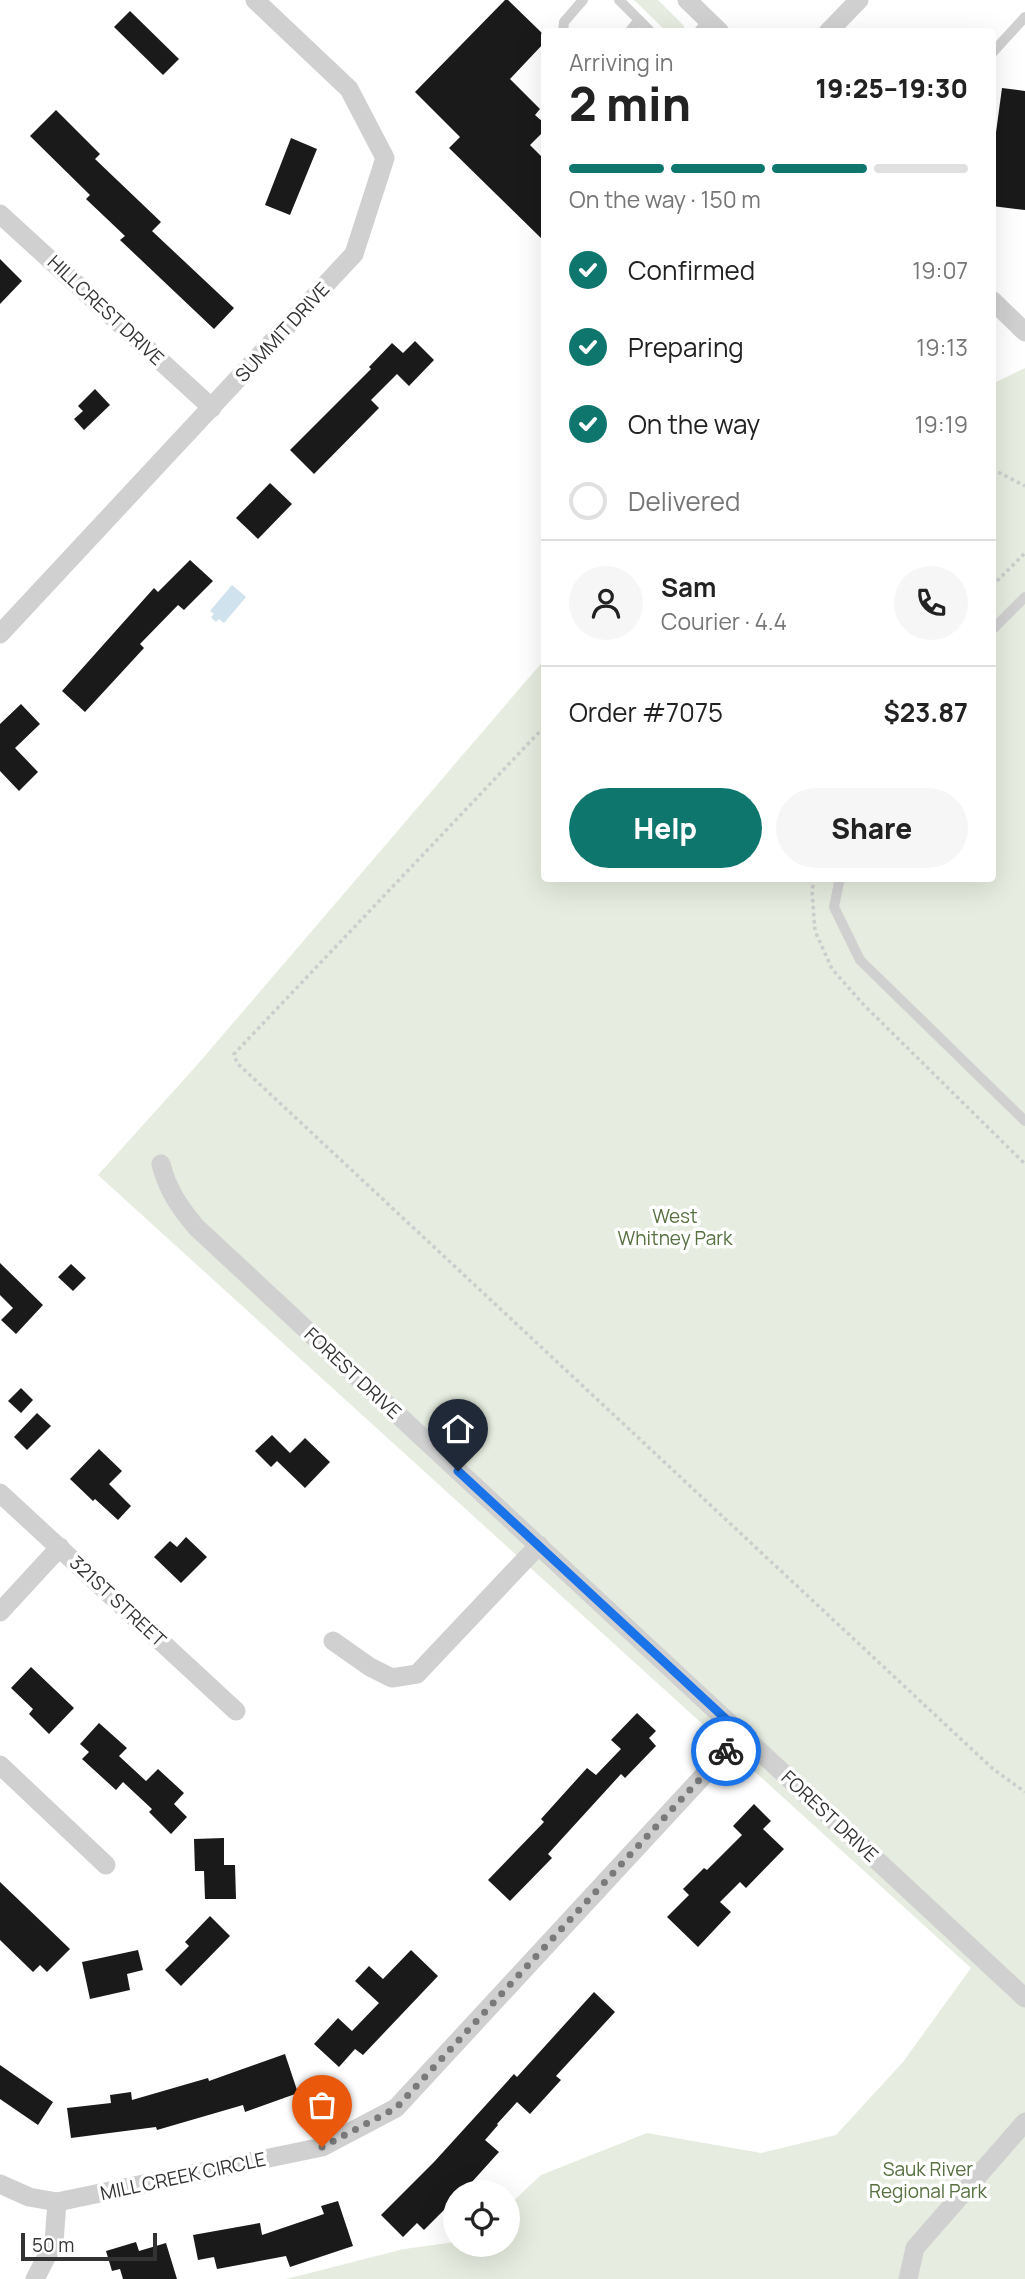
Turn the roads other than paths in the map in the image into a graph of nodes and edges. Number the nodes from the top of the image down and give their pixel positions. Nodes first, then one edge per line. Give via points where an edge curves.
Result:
1 (255, 0) edge
2 (583, 0) edge
3 (619, 0) edge
4 (687, 0) edge
5 (859, 0) edge
6 (1025, 17) edge
7 (639, 20) junction
8 (563, 28) edge
9 (632, 28) edge
10 (647, 28) edge
11 (709, 28) edge
12 (832, 28) edge
13 (996, 49) edge
14 (0, 214) edge
15 (996, 304) edge
16 (1025, 332) edge
17 (212, 408) junction
18 (1025, 597) edge
19 (996, 626) edge
20 (0, 634) edge
21 (839, 882) edge
22 (1025, 1121) edge
23 (161, 1164) dead end
24 (0, 1493) edge
25 (539, 1545) junction
26 (60, 1547) junction
27 (0, 1612) edge
28 (333, 1641) dead end
29 (236, 1711) dead end
30 (742, 1734) junction
31 (0, 1765) edge
32 (106, 1865) dead end
33 (1025, 1998) edge
34 (1025, 2122) edge
35 (0, 2184) edge
36 (57, 2202) junction
37 (35, 2279) edge
38 (908, 2279) edge

1 - 17 street, SUMMIT DRIVE via 349,89 385,158 354,254
2 - 8 lane
3 - 7 lane
4 - 11 street
5 - 12 street
6 - 13 lane
7 - 9 lane
7 - 10 lane
14 - 17 street, HILLCREST DRIVE
15 - 16 street
17 - 20 street, SUMMIT DRIVE
18 - 19 lane
21 - 22 lane via 834,907 860,960
23 - 25 street, FOREST DRIVE via 165,1181 196,1227
24 - 26 street, 321ST STREET
25 - 28 street via 417,1674 392,1678
25 - 30 street, FOREST DRIVE
26 - 27 street
26 - 29 street, 321ST STREET
30 - 33 street, FOREST DRIVE
30 - 36 street, MILL CREEK CIRCLE via 396,2108 322,2147
31 - 32 street
34 - 38 street via 915,2248
35 - 36 street, MILL CREEK CIRCLE via 29,2197
36 - 37 street via 54,2242

